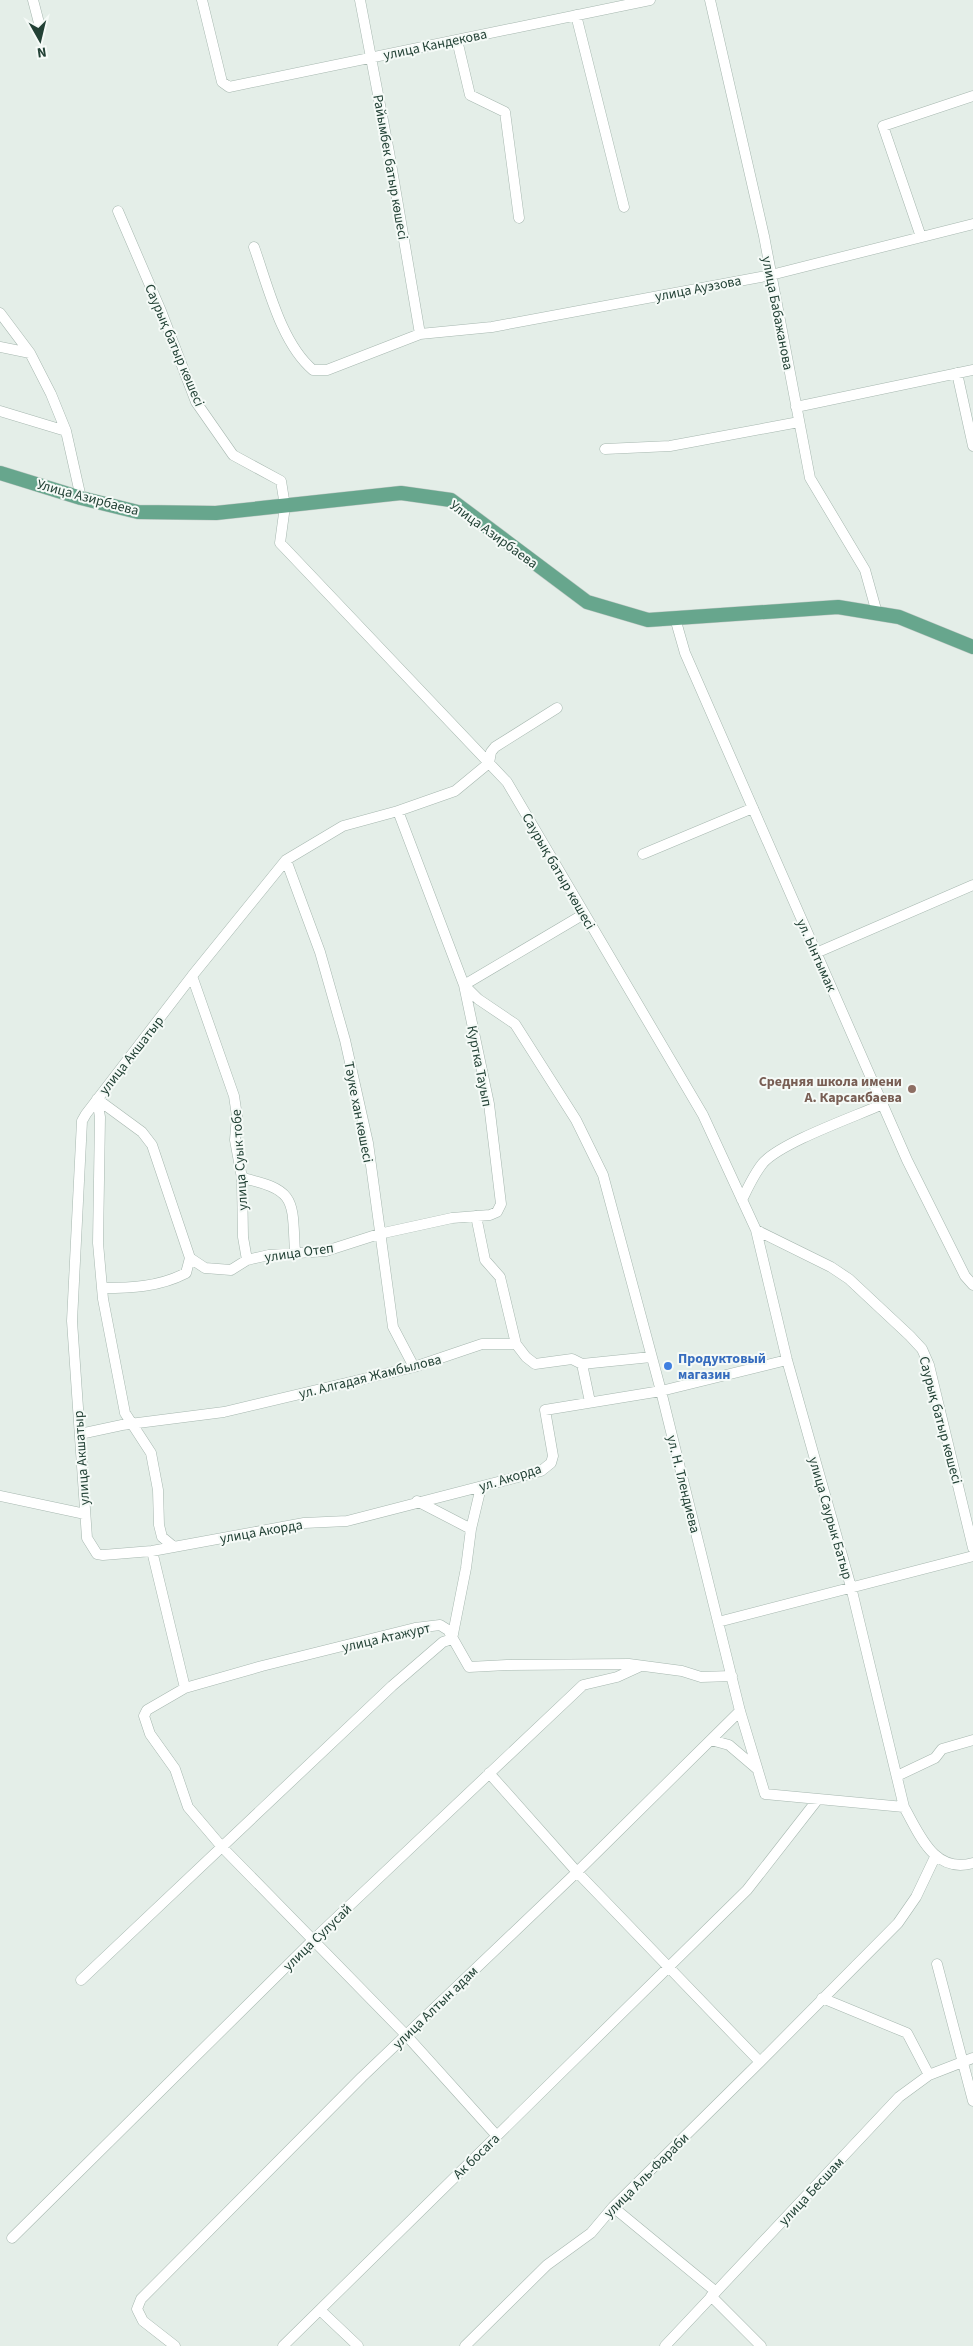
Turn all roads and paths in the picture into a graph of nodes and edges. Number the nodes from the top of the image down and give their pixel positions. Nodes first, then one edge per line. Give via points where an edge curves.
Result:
1 (33, 0) edge
2 (202, 0) edge
3 (360, 0) edge
4 (650, 0) edge
5 (710, 0) edge
6 (576, 15) junction
7 (39, 23) dead end
8 (457, 40) junction
9 (372, 57) junction
10 (973, 96) edge
11 (624, 207) dead end
12 (118, 211) dead end
13 (519, 218) dead end
14 (973, 224) edge
15 (921, 237) junction
16 (254, 247) dead end
17 (771, 275) junction
18 (0, 313) edge
19 (420, 334) junction
20 (0, 347) edge
21 (30, 353) junction
22 (973, 370) edge
23 (957, 373) junction
24 (796, 407) junction
25 (0, 410) edge
26 (799, 422) junction
27 (66, 431) junction
28 (973, 446) edge
29 (605, 449) dead end
30 (0, 473) edge
31 (81, 498) junction
32 (285, 506) junction
33 (877, 613) junction
34 (675, 618) junction
35 (973, 647) edge
36 (557, 708) dead end
37 (490, 763) junction
38 (752, 808) junction
39 (398, 811) junction
40 (643, 854) dead end
41 (286, 860) junction
42 (973, 885) edge
43 (584, 914) junction
44 (816, 953) junction
45 (192, 976) junction
46 (464, 985) junction
47 (97, 1099) junction
48 (883, 1104) junction
49 (242, 1178) junction
50 (742, 1200) junction
51 (476, 1216) junction
52 (756, 1230) junction
53 (379, 1234) junction
54 (295, 1253) junction
55 (190, 1258) junction
56 (247, 1260) junction
57 (973, 1285) edge
58 (102, 1288) junction
59 (516, 1344) junction
60 (651, 1357) junction
61 (787, 1360) junction
62 (582, 1364) junction
63 (414, 1367) junction
64 (661, 1391) junction
65 (590, 1402) junction
66 (132, 1424) junction
67 (80, 1434) junction
68 (481, 1487) junction
69 (0, 1496) edge
70 (417, 1502) junction
71 (85, 1514) junction
72 (471, 1530) junction
73 (174, 1547) junction
74 (973, 1548) edge
75 (152, 1551) junction
76 (103, 1556) joint
77 (973, 1556) edge
78 (850, 1587) junction
79 (718, 1622) junction
80 (452, 1639) junction
81 (641, 1666) junction
82 (732, 1676) junction
83 (185, 1688) junction
84 (740, 1711) junction
85 (711, 1740) junction
86 (973, 1740) edge
87 (758, 1770) junction
88 (489, 1773) junction
89 (897, 1776) junction
90 (818, 1799) junction
91 (904, 1807) junction
92 (222, 1847) junction
93 (935, 1857) junction
94 (973, 1863) edge
95 (577, 1872) junction
96 (312, 1941) junction
97 (937, 1964) dead end
98 (670, 1967) junction
99 (81, 1980) dead end
100 (822, 1998) junction
101 (406, 2035) junction
102 (973, 2058) edge
103 (760, 2062) junction
104 (962, 2062) junction
105 (929, 2075) junction
106 (973, 2101) edge
107 (498, 2136) junction
108 (613, 2206) junction
109 (12, 2238) dead end
110 (713, 2294) junction
111 (320, 2310) junction
112 (175, 2346) edge
113 (283, 2346) edge
114 (358, 2346) edge
115 (465, 2346) edge
116 (665, 2346) edge
117 (761, 2346) edge

1 - 7 street
2 - 9 street, улица Кандекова via 222,82 229,87
3 - 9 street, Райымбек батыр көшесі
4 - 6 street, улица Кандекова
5 - 17 street, улица Бабажанова
6 - 8 street, улица Кандекова
6 - 11 street
8 - 9 street, улица Кандекова
8 - 13 street via 470,95 505,112
9 - 19 street, Райымбек батыр көшесі
10 - 15 street via 883,126
12 - 32 street, Саурық батыр көшесі via 196,402 233,454 282,481
14 - 15 street, улица Ауэзова
15 - 17 street, улица Ауэзова
16 - 19 street, улица Ауэзова via 279,317 300,360 313,370 327,370
17 - 19 street, улица Ауэзова via 492,327
17 - 24 street, улица Бабажанова
18 - 21 street
20 - 21 street
21 - 27 street
22 - 23 street
23 - 24 street
23 - 28 street
24 - 26 street, улица Бабажанова
25 - 27 street
26 - 29 street via 670,446
26 - 33 street, улица Бабажанова via 810,478 865,570
27 - 31 street
30 - 31 main road, Улица Азирбаева
31 - 32 main road, Улица Азирбаева via 138,512 216,513
32 - 34 main road, Улица Азирбаева via 401,493 451,500 587,602 648,620
32 - 37 street, Саурық батыр көшесі via 280,543
33 - 34 main road, Улица Азирбаева via 838,607
33 - 35 main road, Улица Азирбаева via 899,617
34 - 38 street, ул. Ынтымак via 685,653
36 - 37 street via 495,747
37 - 39 street, улица Акшатыр via 455,791
37 - 43 street, Саурық батыр көшесі via 508,782
38 - 40 street
38 - 44 street, ул. Ынтымак
39 - 41 street, улица Акшатыр via 343,826
39 - 46 street, Куртка Тауып
41 - 45 street, улица Акшатыр
41 - 53 street, Тәуке хан көшесі via 320,952 345,1040 368,1144
42 - 44 street
43 - 46 street
43 - 50 street, Саурық батыр көшесі via 703,1115
44 - 48 street, ул. Ынтымак
45 - 47 street, улица Акшатыр
45 - 49 street, улица Суык тобе via 234,1096 237,1116 235,1140
46 - 51 street, Куртка Тауып via 489,1104 501,1204 490,1216
46 - 60 street, ул. Н. Тлендиева via 478,999 515,1024 576,1120 603,1174
47 - 55 street via 142,1132 152,1145
47 - 58 street via 100,1117 98,1243
47 - 67 street, улица Акшатыр via 82,1120 72,1321
48 - 50 street via 780,1150 763,1163
48 - 57 street, ул. Ынтымак via 907,1160 965,1276
49 - 54 street via 280,1191 291,1202
49 - 56 street, улица Суык тобе via 243,1237
50 - 52 street, Саурық батыр көшесі
51 - 53 street, Куртка Тауып
51 - 59 street via 485,1260 500,1277
52 - 61 street, улица Саурык Батыр
52 - 74 street, Саурық батыр көшесі via 849,1279 922,1349 929,1365
53 - 54 street, улица Отеп via 326,1252
53 - 63 street, Тәуке хан көшесі via 393,1327
54 - 56 street, улица Отеп
55 - 56 street, улица Отеп via 205,1268 230,1270
55 - 58 street via 186,1273 170,1281 133,1288
58 - 66 street via 126,1412
59 - 62 street via 535,1364 572,1359
59 - 63 street, ул. Алгадая Жамбылова via 482,1344
60 - 62 street
60 - 64 street, ул. Н. Тлендиева
61 - 64 street, ул. Акорда
61 - 78 street, улица Саурык Батыр
62 - 65 street
63 - 66 street, ул. Алгадая Жамбылова via 224,1412
64 - 65 street, ул. Акорда
64 - 79 street, ул. Н. Тлендиева
65 - 68 street, ул. Акорда via 545,1410 554,1456 541,1471
66 - 67 street, ул. Алгадая Жамбылова
66 - 73 street via 151,1453 158,1490 159,1525 162,1537
67 - 71 street, улица Акшатыр
68 - 70 street, ул. Акорда
68 - 72 street
69 - 71 street
70 - 72 street
70 - 73 street, улица Акорда via 347,1521 304,1523
71 - 76 street, улица Акшатыр via 87,1538 97,1554
72 - 80 street
73 - 75 street, улица Акорда
75 - 76 street, улица Акорда
75 - 83 street
77 - 78 street
78 - 79 street
78 - 89 street, улица Саурык Батыр
79 - 82 street, ул. Н. Тлендиева
80 - 81 street, улица Атажурт via 469,1667 517,1664
80 - 83 street, улица Атажурт via 448,1630 440,1625 415,1628
80 - 92 street via 443,1642 392,1686
81 - 82 street, улица Атажурт via 701,1677
81 - 88 street, улица Сулусай via 617,1677 583,1685
82 - 84 street, ул. Н. Тлендиева
83 - 92 street, улица Атажурт via 146,1710 144,1716 150,1734 175,1769 188,1807
84 - 85 street, улица Алтын адам
84 - 87 street, ул. Н. Тлендиева
85 - 87 street via 729,1746
85 - 95 street, улица Алтын адам
86 - 89 street via 942,1750 935,1758
87 - 90 street, ул. Н. Тлендиева via 765,1794
88 - 95 street
88 - 96 street, улица Сулусай
89 - 91 street, улица Саурык Батыр
90 - 91 street
90 - 98 street, Ак босага via 747,1890
91 - 93 street, улица Саурык Батыр
92 - 96 street
92 - 99 street
93 - 94 street via 956,1866
93 - 100 street, улица Аль-Фараби via 916,1897 898,1923
95 - 98 street
95 - 101 street, улица Алтын адам
96 - 101 street
96 - 109 street, улица Сулусай
97 - 104 street
98 - 103 street
98 - 107 street, Ак босага
100 - 103 street, улица Аль-Фараби
100 - 105 street via 907,2033
101 - 107 street
101 - 112 street, улица Алтын адам via 141,2299 137,2310 143,2321
102 - 104 street, улица Бесшам
103 - 108 street, улица Аль-Фараби
104 - 105 street, улица Бесшам
104 - 106 street
105 - 110 street, улица Бесшам via 899,2097
107 - 111 street, Ак босага
108 - 110 street
108 - 115 street, улица Аль-Фараби via 591,2233 548,2265
110 - 116 street, улица Бесшам
110 - 117 street
111 - 113 street, Ак босага
111 - 114 street

